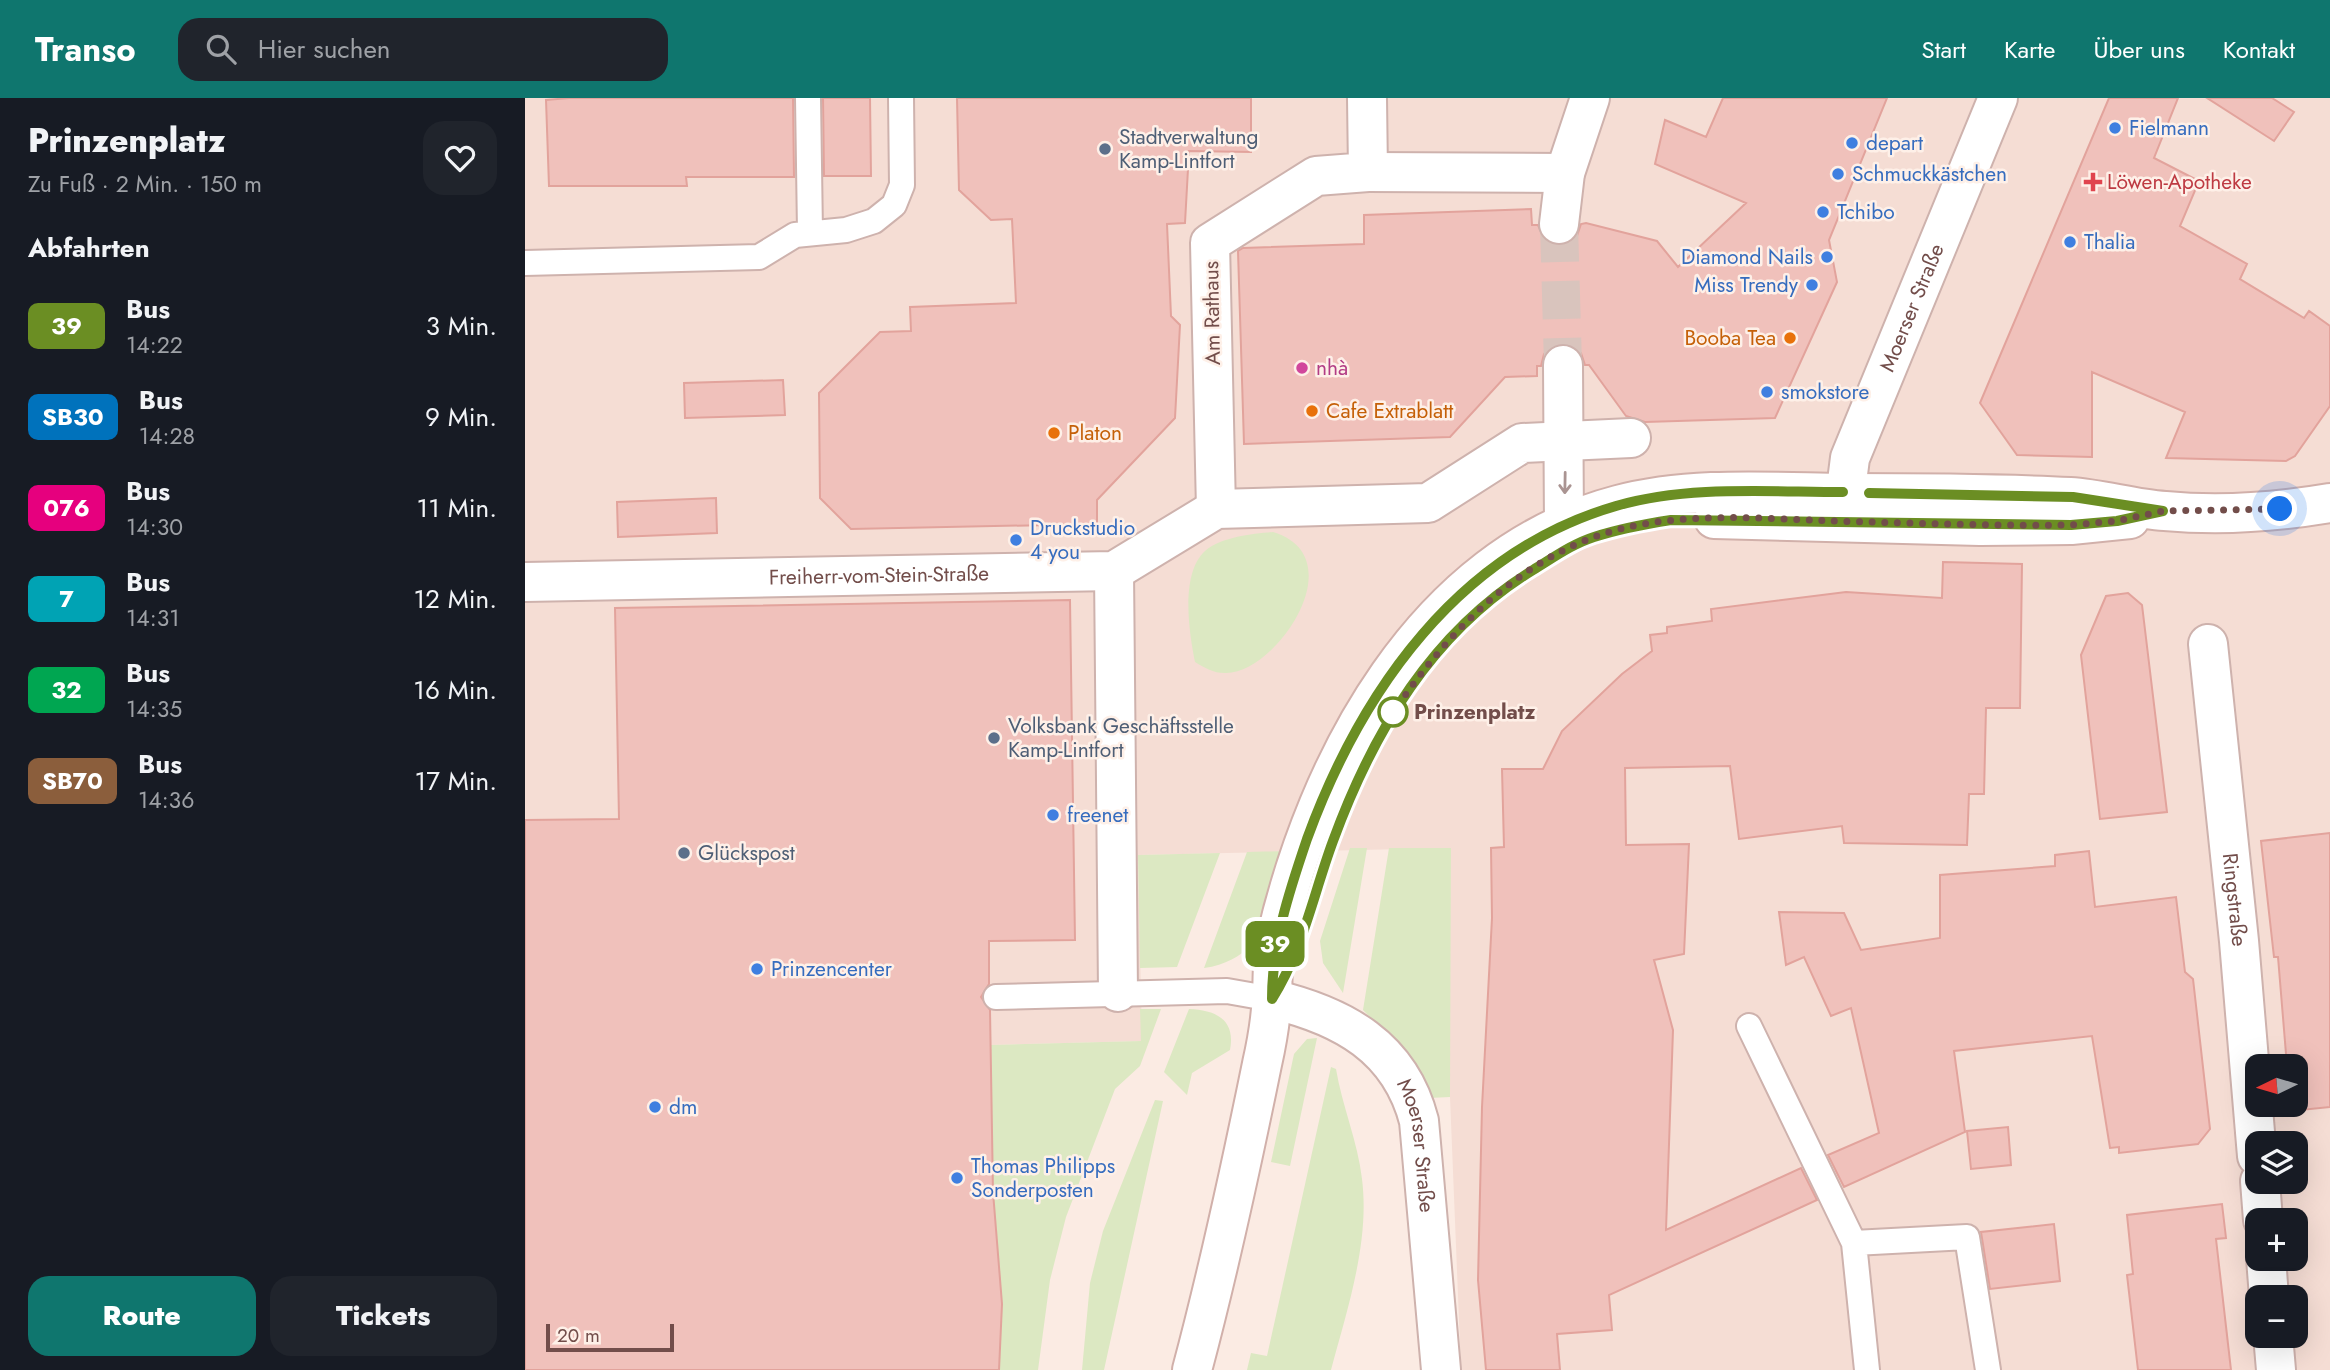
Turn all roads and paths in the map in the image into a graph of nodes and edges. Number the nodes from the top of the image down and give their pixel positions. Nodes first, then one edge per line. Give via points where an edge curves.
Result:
1 (808, 98) edge
2 (901, 98) edge
3 (1367, 98) edge
4 (1590, 98) edge
5 (1998, 98) edge
6 (1368, 172) junction
7 (1565, 173) junction
8 (1559, 224) tunnel mouth
9 (810, 232) junction
10 (525, 263) edge
11 (1563, 365) tunnel mouth
12 (1631, 438) dead end
13 (1565, 441) junction
14 (2330, 503) edge
15 (1843, 507) junction
16 (1216, 509) junction
17 (1558, 542) junction
18 (1114, 571) junction
19 (525, 582) edge
20 (2208, 644) dead end
21 (1118, 992) junction
22 (996, 997) dead end
23 (1272, 999) junction
24 (1749, 1026) dead end
25 (2255, 1131) edge
26 (1854, 1243) junction
27 (2274, 1348) edge
28 (1192, 1370) edge
29 (1441, 1370) edge
30 (1867, 1370) edge
31 (1988, 1370) edge
32 (2276, 1370) edge

1 - 9 lane
2 - 9 lane via 902,185 894,205 874,221 846,230
3 - 6 street
4 - 7 street
5 - 15 street, Moerser Straße via 1850,458
6 - 7 street
6 - 16 street, Am Rathaus via 1316,176 1210,243
7 - 8 street
9 - 10 lane via 783,241 759,257
11 - 13 street
12 - 13 street
13 - 16 street via 1522,443 1428,503
13 -> 17 street
14 - 15 street via 2261,511 2163,511 2073,497
15 - 17 street via 1667,496 1618,505
16 - 18 street
17 - 23 street via 1520,548 1472,582 1424,630 1367,708 1320,805 1294,875 1274,947
18 - 19 street, Freiherr-vom-Stein-Straße
18 - 21 street
20 - 25 street, Ringstraße
21 - 22 lane
21 - 23 lane via 1227,991
23 - 28 street via 1263,1059
23 - 29 street, Moerser Straße via 1329,1017 1371,1042 1394,1065 1411,1092 1421,1142
24 - 26 lane
26 - 30 lane
26 - 31 lane via 1967,1237
27 - 32 street

